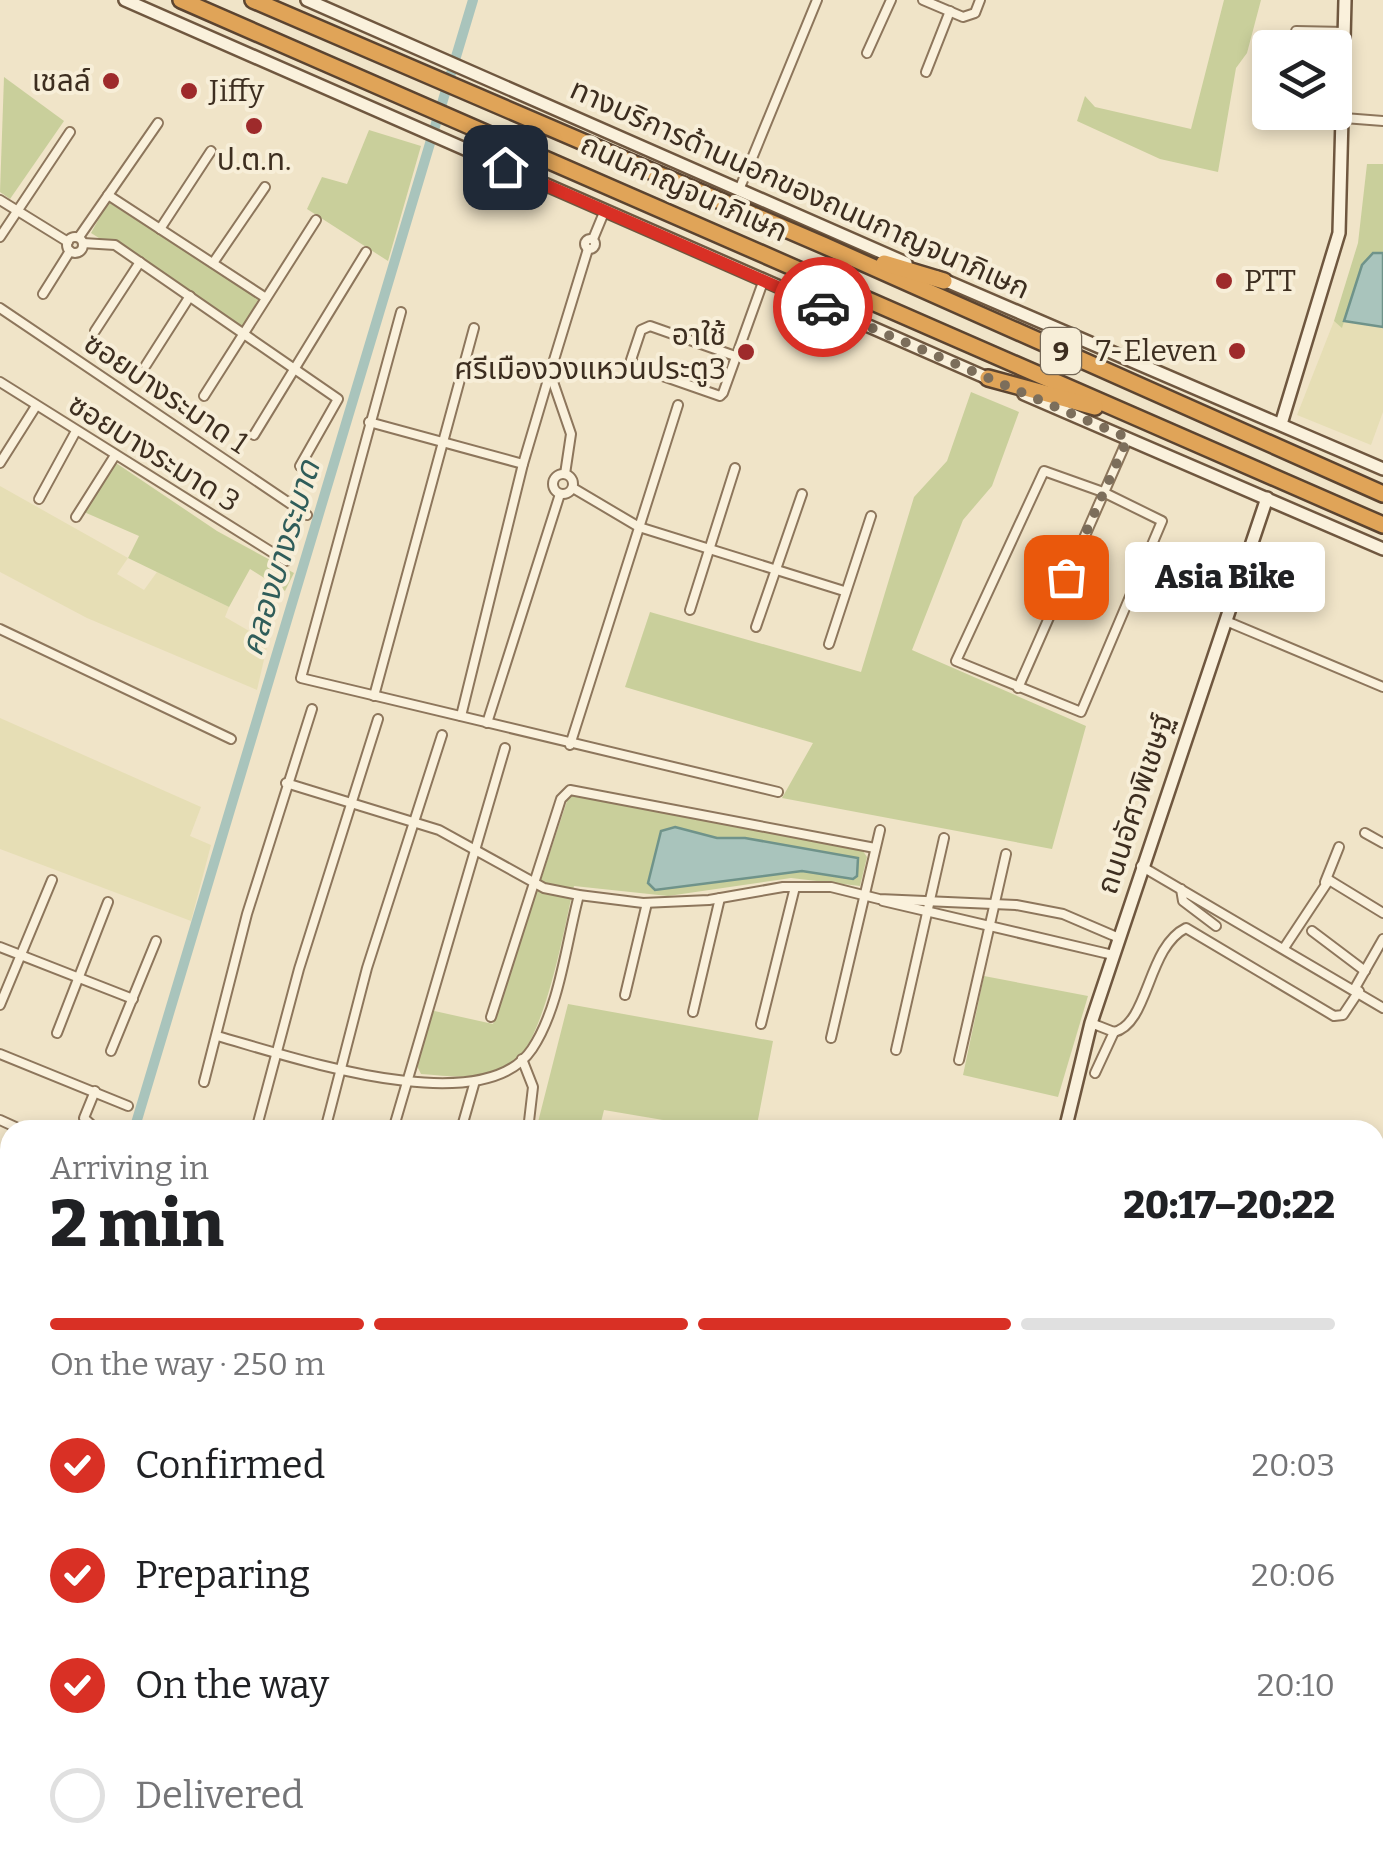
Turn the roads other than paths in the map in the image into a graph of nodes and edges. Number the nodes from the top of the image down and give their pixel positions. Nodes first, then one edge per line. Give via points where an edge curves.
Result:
1 (125, 0) edge
2 (182, 0) edge
3 (252, 0) edge
4 (307, 0) edge
5 (817, 0) edge
6 (891, 0) edge
7 (923, 0) edge
8 (980, 0) edge
9 (1345, 0) edge
10 (950, 12) junction
11 (1345, 30) edge
12 (867, 52) dead end
13 (926, 72) dead end
14 (1352, 119) edge
15 (1383, 121) edge
16 (158, 123) dead end
17 (1343, 130) edge
18 (70, 132) dead end
19 (211, 151) dead end
20 (265, 187) dead end
21 (739, 190) junction
22 (108, 196) junction
23 (0, 200) edge
24 (605, 210) junction
25 (17, 212) junction
26 (316, 220) dead end
27 (160, 229) junction
28 (0, 237) edge
29 (81, 240) junction
30 (823, 244) junction
31 (69, 247) junction
32 (366, 252) dead end
33 (140, 262) junction
34 (213, 263) junction
35 (944, 280) junction
36 (764, 282) junction
37 (44, 294) dead end
38 (190, 296) junction
39 (266, 298) junction
40 (0, 308) edge
41 (400, 312) dead end
42 (474, 328) dead end
43 (95, 331) dead end
44 (244, 334) junction
45 (735, 356) junction
46 (146, 365) dead end
47 (295, 369) junction
48 (550, 374) junction
49 (988, 378) junction
50 (0, 382) edge
51 (204, 396) dead end
52 (678, 404) dead end
53 (36, 406) junction
54 (369, 422) junction
55 (1147, 422) junction
56 (1281, 424) junction
57 (76, 431) junction
58 (254, 435) dead end
59 (1128, 438) junction
60 (443, 442) junction
61 (114, 458) junction
62 (0, 462) edge
63 (523, 464) junction
64 (300, 466) dead end
65 (735, 468) dead end
66 (1383, 469) edge
67 (565, 474) junction
68 (573, 488) junction
69 (1103, 492) junction
70 (560, 494) junction
71 (802, 494) dead end
72 (1383, 494) edge
73 (39, 498) dead end
74 (1267, 498) junction
75 (307, 514) dead end
76 (870, 516) dead end
77 (76, 518) dead end
78 (1383, 526) edge
79 (640, 527) junction
80 (1383, 549) edge
81 (708, 552) junction
82 (286, 561) dead end
83 (775, 572) junction
84 (844, 591) junction
85 (690, 610) dead end
86 (1224, 620) junction
87 (756, 626) dead end
88 (0, 629) edge
89 (829, 644) dead end
90 (1383, 687) edge
91 (1018, 688) junction
92 (374, 696) junction
93 (312, 708) dead end
94 (460, 716) junction
95 (378, 719) dead end
96 (487, 723) junction
97 (442, 735) dead end
98 (231, 738) dead end
99 (570, 745) junction
100 (505, 748) dead end
101 (286, 783) junction
102 (778, 792) dead end
103 (351, 802) junction
104 (414, 821) junction
105 (880, 830) dead end
106 (1365, 833) dead end
107 (944, 838) dead end
108 (1383, 844) edge
109 (1339, 847) dead end
110 (875, 848) junction
111 (473, 849) junction
112 (1006, 854) dead end
113 (1141, 866) junction
114 (52, 880) dead end
115 (534, 882) junction
116 (1325, 882) junction
117 (795, 886) junction
118 (1182, 889) junction
119 (579, 895) junction
120 (864, 895) junction
121 (720, 898) junction
122 (879, 899) junction
123 (108, 902) dead end
124 (647, 902) junction
125 (930, 902) junction
126 (994, 905) junction
127 (927, 913) junction
128 (1383, 913) edge
129 (990, 926) junction
130 (1216, 926) dead end
131 (1312, 931) dead end
132 (1119, 938) junction
133 (1383, 939) edge
134 (156, 941) dead end
135 (0, 947) edge
136 (1284, 948) junction
137 (1113, 955) junction
138 (21, 956) junction
139 (1365, 970) junction
140 (78, 978) junction
141 (1357, 990) junction
142 (625, 995) dead end
143 (132, 999) junction
144 (0, 1006) edge
145 (1382, 1006) edge
146 (693, 1012) dead end
147 (491, 1017) dead end
148 (1090, 1023) junction
149 (761, 1024) dead end
150 (57, 1032) dead end
151 (1114, 1032) junction
152 (217, 1036) junction
153 (831, 1038) dead end
154 (896, 1050) dead end
155 (111, 1052) dead end
156 (280, 1053) junction
157 (0, 1054) edge
158 (522, 1060) junction
159 (959, 1060) dead end
160 (343, 1068) junction
161 (1095, 1074) dead end
162 (407, 1080) junction
163 (475, 1080) junction
164 (204, 1082) dead end
165 (95, 1091) junction
166 (128, 1106) dead end
167 (86, 1120) edge
168 (259, 1120) edge
169 (328, 1120) edge
170 (396, 1120) edge
171 (464, 1120) edge
172 (529, 1120) edge
173 (1067, 1120) edge

1 - 24 main road
2 - 55 highway, ถนนกาญจนาภิเษก / 9
3 - 30 highway, ถนนกาญจนาภิเษก / 9
4 - 21 main road, ทางบริการด้านนอกของถนนกาญจนาภิเษก
5 - 21 street
6 - 12 street
7 - 10 street
8 - 10 street via 970,16
9 - 11 main road
10 - 13 street
14 - 15 street
16 - 22 street
17 - 56 main road via 1339,233
18 - 25 street
19 - 27 street
20 - 34 street
21 - 35 main road, ทางบริการด้านนอกของถนนกาญจนาภิเษก
22 - 27 street
22 - 29 street
23 - 25 street
24 - 36 main road
24 - 48 street
25 - 28 street
25 - 31 street
26 - 39 street
27 - 34 street
29 - 31 street
29 - 31 street via 80,252
29 - 33 street via 116,244
30 - 35 highway
30 - 72 highway, ถนนกาญจนาภิเษก / 9
31 - 37 street
32 - 47 street
33 - 38 street
33 - 43 street
34 - 39 street
35 - 56 main road, ทางบริการด้านนอกของถนนกาญจนาภิเษก
36 - 45 street
36 - 49 main road
38 - 44 street
38 - 46 street
39 - 44 street
40 - 75 street, ซอยบางระมาด 1
41 - 54 street
42 - 60 street
44 - 47 street
44 - 51 street
45 - 45 street via 717,397 632,360 641,330 650,326
47 - 58 street
47 - 64 street via 338,399
48 - 63 street
48 - 67 street via 571,434
49 - 55 highway
49 - 59 main road
50 - 53 street, ซอยบางระมาด 3
52 - 79 street
53 - 57 street, ซอยบางระมาด 3
53 - 62 street
54 - 60 street
54 - 92 street via 300,669 308,681
55 - 78 highway, ถนนกาญจนาภิเษก / 9
56 - 66 main road, ทางบริการด้านนอกของถนนกาญจนาภิเษก
57 - 61 street, ซอยบางระมาด 3
57 - 73 street
59 - 69 street
59 - 74 main road
60 - 63 street
60 - 92 street
61 - 77 street
61 - 82 street, ซอยบางระมาด 3
63 - 94 street
65 - 81 street
67 - 68 street
67 - 70 street via 554,482
68 - 70 street
68 - 79 street
69 - 91 street
69 - 91 street via 1050,472 1040,475 956,661
69 - 91 street via 1162,522 1154,548 1081,712
70 - 96 street
71 - 83 street
74 - 80 main road
74 - 86 main road, ถนนอัศวพิเชษฐ์
76 - 84 street
79 - 81 street
79 - 99 street
81 - 83 street
81 - 85 street
83 - 84 street
83 - 87 street
84 - 89 street
86 - 90 street
86 - 113 main road, ถนนอัศวพิเชษฐ์
88 - 98 street
92 - 94 street
93 - 101 street
94 - 96 street
95 - 103 street
96 - 99 street
97 - 104 street
99 - 102 street
100 - 111 street
101 - 103 street
101 - 152 street
103 - 104 street
103 - 156 street
104 - 111 street
104 - 160 street
105 - 110 street
106 - 108 street
107 - 125 street
109 - 116 street
110 - 115 street via 570,790 561,799
110 - 120 street
111 - 115 street
111 - 162 street
112 - 126 street
113 - 118 street
113 - 132 main road, ถนนอัศวพิเชษฐ์
114 - 138 street
115 - 119 street
115 - 147 street
116 - 128 street
116 - 136 street
117 - 120 street
117 - 121 street
117 - 149 street
118 - 130 street via 1183,901
118 - 136 street
119 - 124 street
119 - 158 street via 544,1024
120 - 122 street
120 - 153 street
121 - 124 street
121 - 146 street
122 - 125 street
122 - 127 street
123 - 140 street
124 - 142 street
125 - 126 street
125 - 127 street
126 - 129 street
126 - 132 street via 1063,914
127 - 129 street
127 - 154 street
129 - 137 street
129 - 159 street
131 - 139 street
132 - 137 main road, ถนนอัศวพิเชษฐ์
133 - 139 street
134 - 143 street
135 - 138 street
136 - 141 street
137 - 148 main road, ถนนอัศวพิเชษฐ์
138 - 140 street
138 - 144 street
139 - 141 street
140 - 143 street
140 - 150 street
141 - 145 street
141 - 151 street via 1342,1015 1334,1016 1186,928 1157,962 1130,1024
143 - 155 street
148 - 151 street
148 - 173 main road, ถนนอัศวพิเชษฐ์
151 - 161 street
152 - 156 street
152 - 164 street
156 - 160 street
156 - 168 street
157 - 165 street
158 - 163 street via 513,1070
158 - 172 street via 533,1086
160 - 162 street
160 - 169 street
162 - 163 street
162 - 170 street
163 - 171 street
165 - 166 street
165 - 167 street

